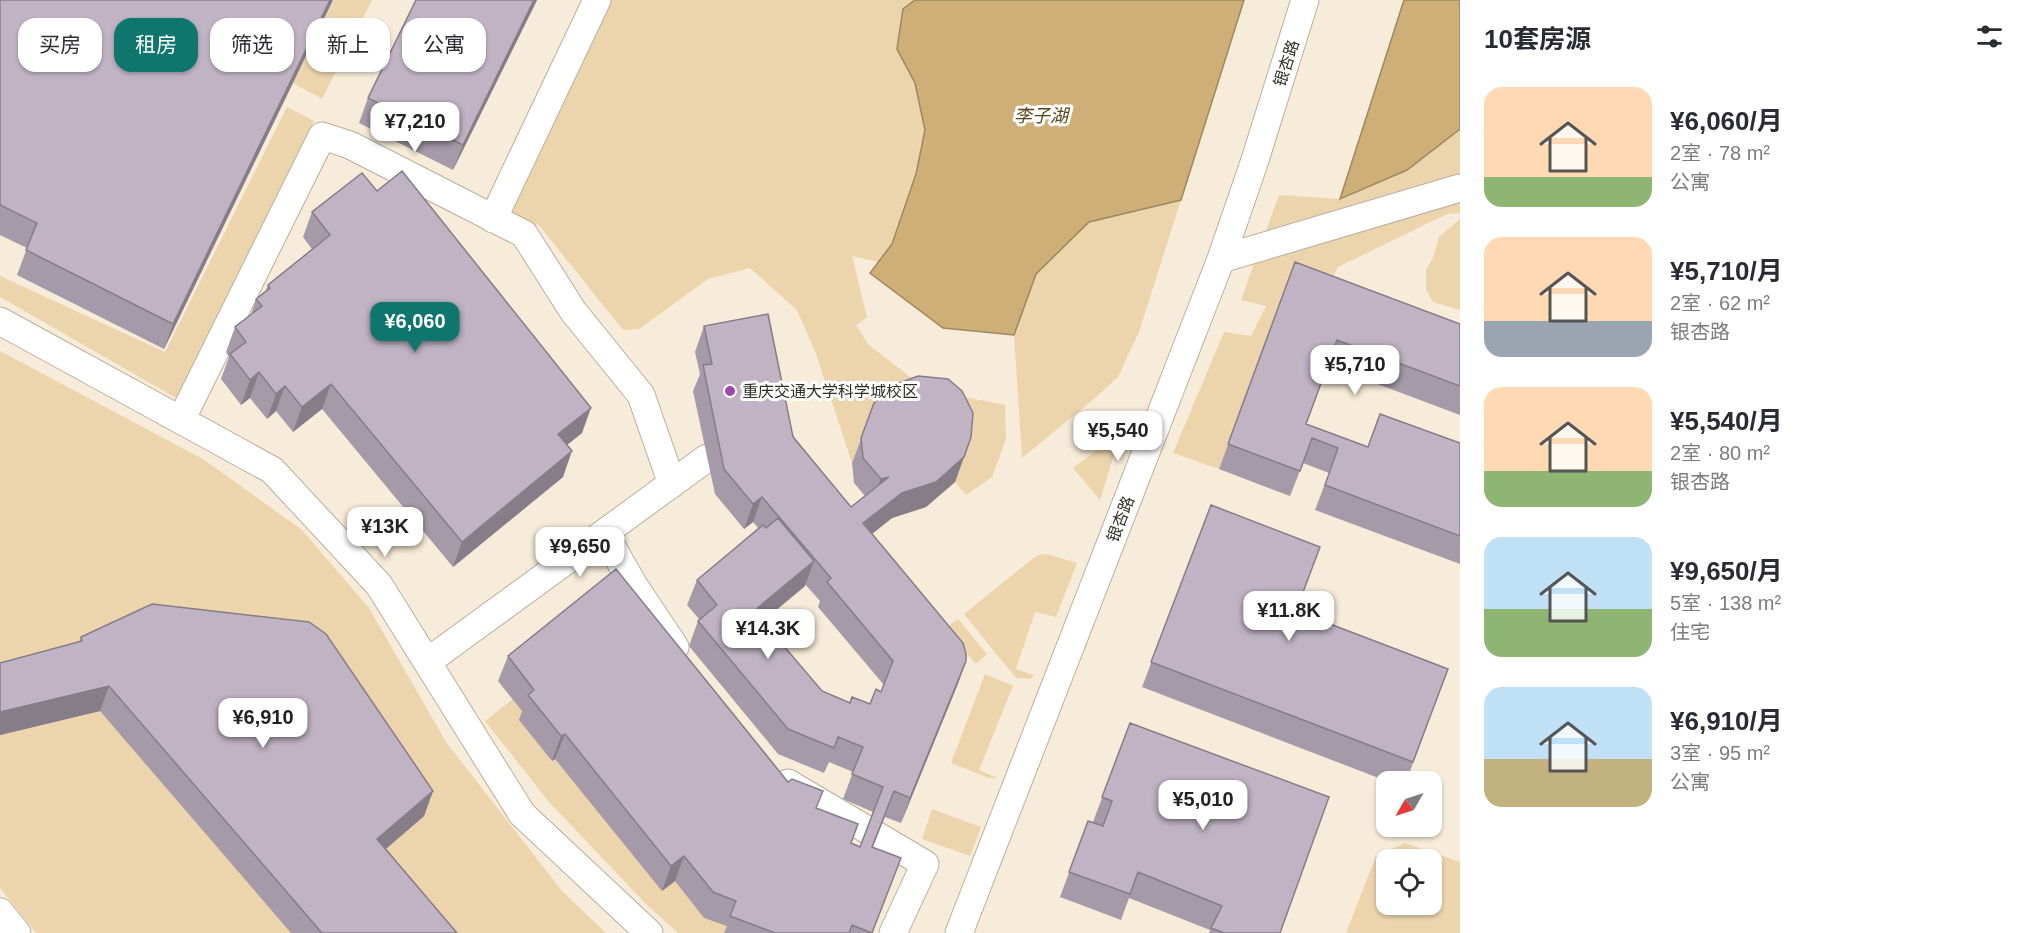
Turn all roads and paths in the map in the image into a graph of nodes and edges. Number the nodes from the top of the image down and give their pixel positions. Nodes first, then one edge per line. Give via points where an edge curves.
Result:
1 (597, 0) edge
2 (1305, 0) edge
3 (1460, 188) edge
4 (493, 219) junction
5 (1221, 259) junction
6 (0, 321) edge
7 (181, 420) junction
8 (707, 458) dead end
9 (672, 484) junction
10 (604, 533) junction
11 (427, 662) junction
12 (688, 668) edge
13 (774, 767) edge
14 (0, 912) edge
15 (968, 930) edge
16 (17, 933) edge
17 (649, 933) edge
18 (893, 933) edge

1 - 4 street
2 - 5 street, 银杏路
3 - 5 street
4 - 7 street via 350,145 322,136
4 - 9 street via 524,234 573,311 641,395
5 - 15 street, 银杏路
6 - 7 street
7 - 11 street via 272,470 379,585
8 - 9 street
9 - 10 street
10 - 11 street
10 - 12 street
11 - 17 street via 522,814
13 - 18 street via 789,785 925,864
14 - 16 street

